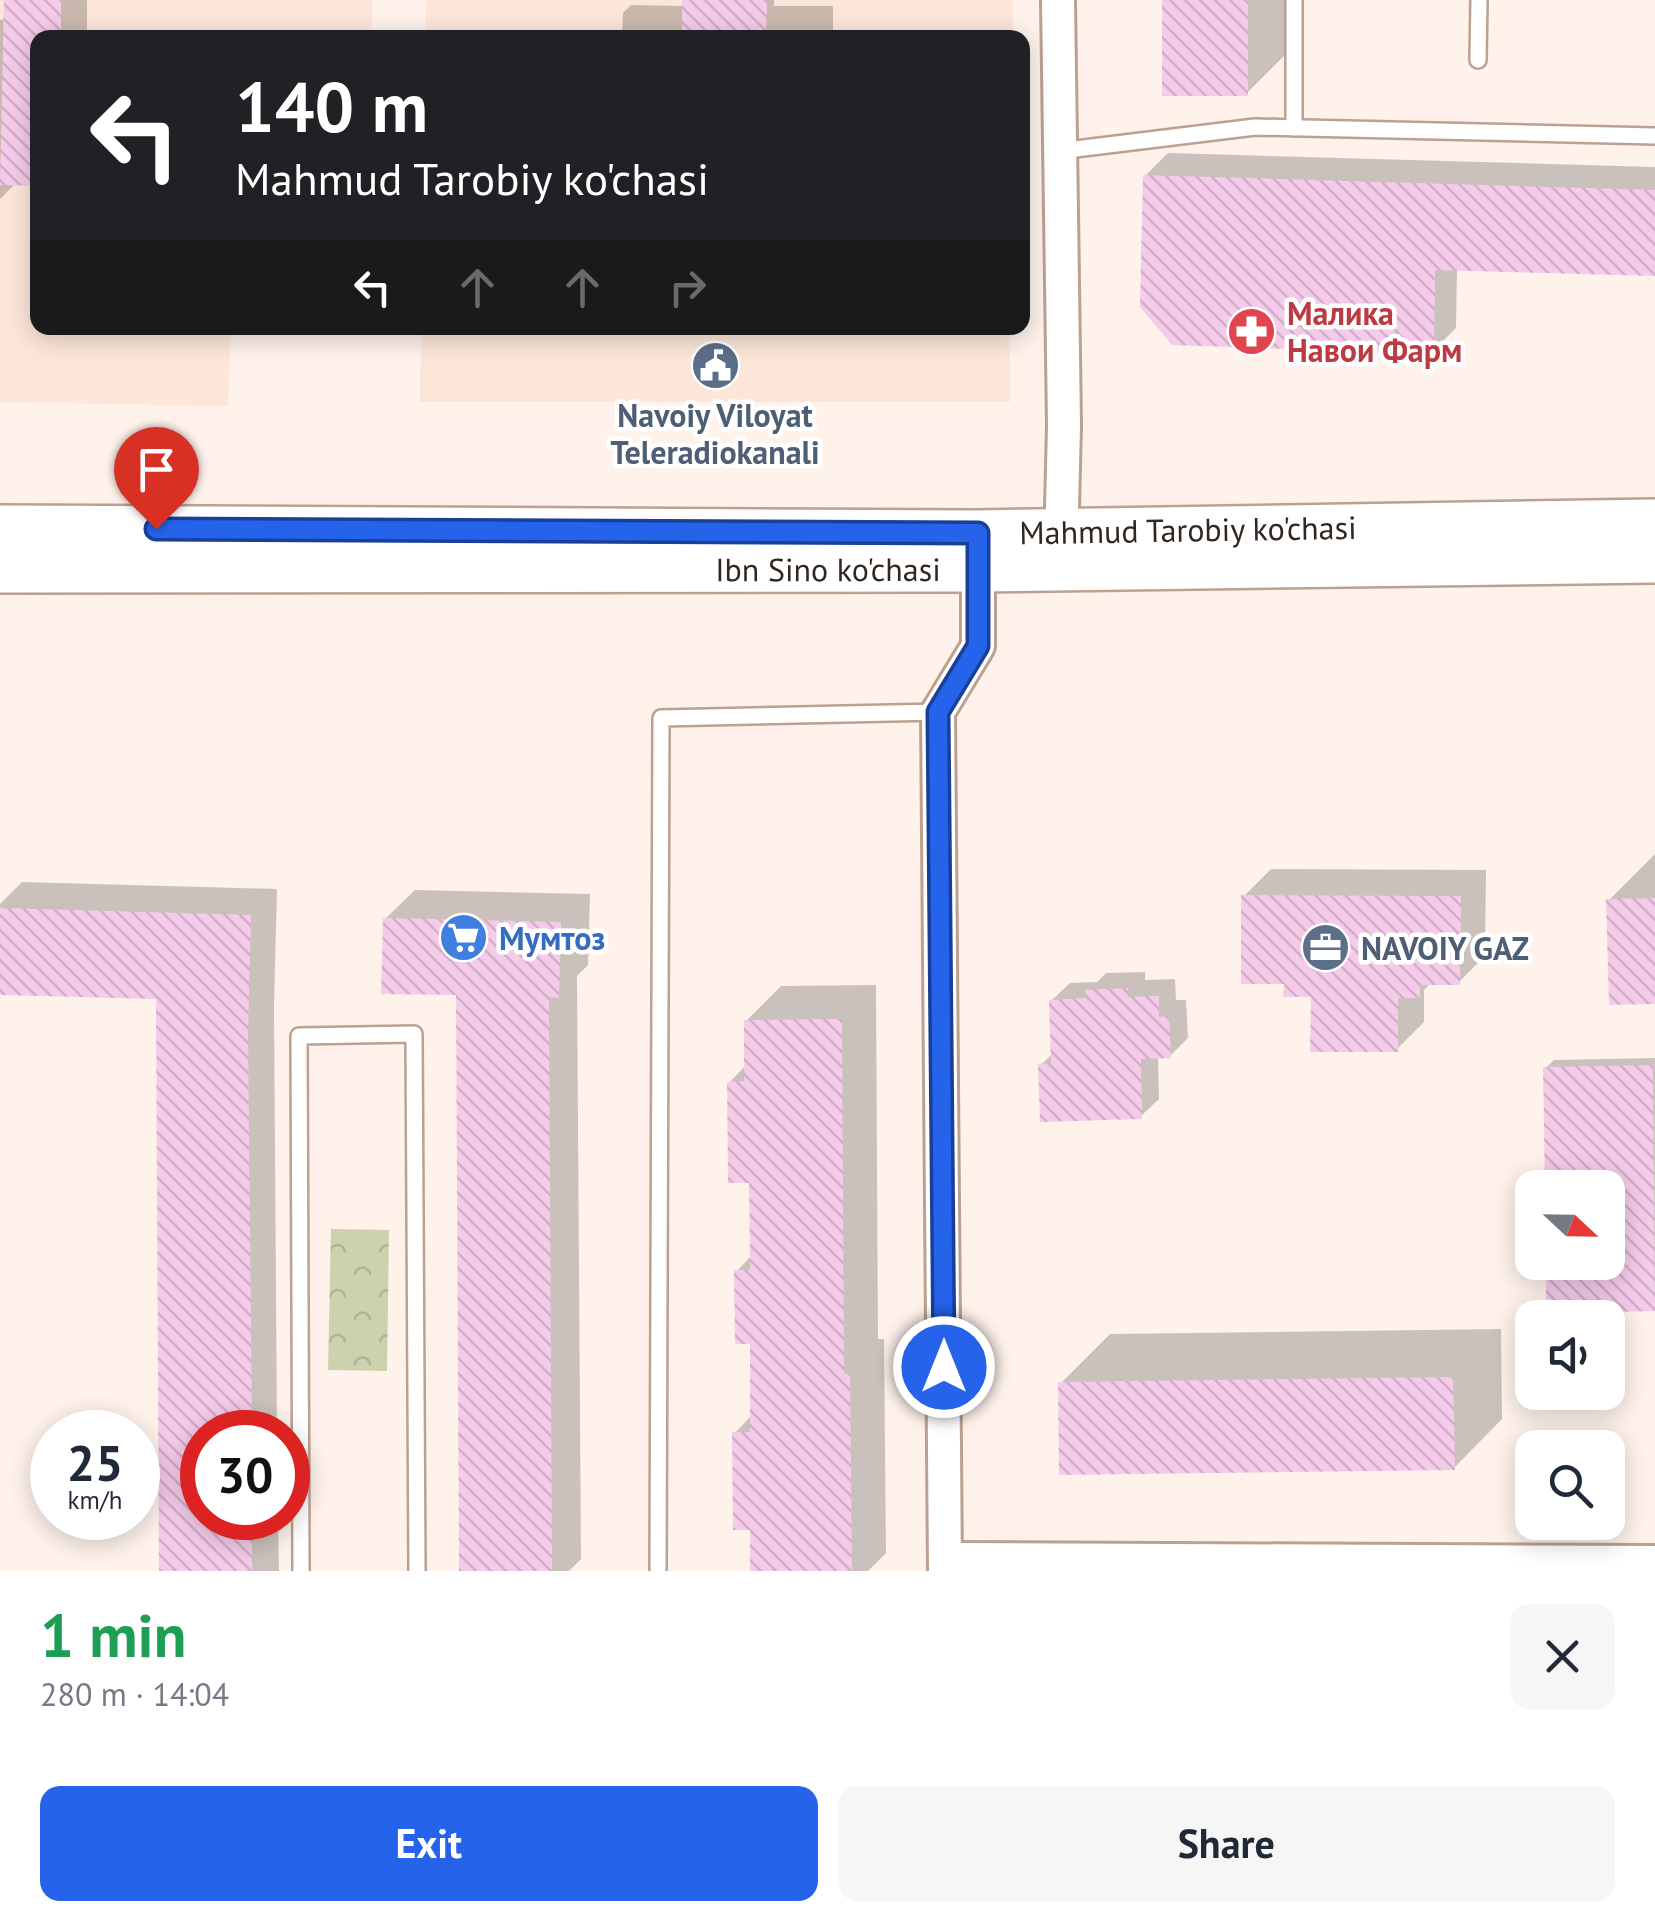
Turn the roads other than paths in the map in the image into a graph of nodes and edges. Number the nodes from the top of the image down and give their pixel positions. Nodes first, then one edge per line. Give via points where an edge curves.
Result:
1 (1058, 0) edge
2 (1294, 0) edge
3 (1479, 0) edge
4 (1478, 60) dead end
5 (1294, 128) junction
6 (1655, 136) edge
7 (1059, 151) junction
8 (1655, 522) edge
9 (0, 528) edge
10 (1061, 548) junction
11 (978, 551) junction
12 (1655, 560) edge
13 (0, 570) edge
14 (938, 712) junction
15 (1655, 1562) edge
16 (945, 1565) edge
17 (301, 1571) edge
18 (417, 1571) edge
19 (658, 1571) edge

1 - 7 street
2 - 5 lane
3 - 4 lane
5 - 6 lane
5 - 7 lane
7 - 10 street
8 - 10 main road, Mahmud Tarobiy ko'chasi
9 - 11 main road, Mahmud Tarobiy ko'chasi
10 - 11 main road, Mahmud Tarobiy ko'chasi
10 - 12 main road
11 - 13 main road, Ibn Sino ko'chasi
11 - 14 street via 978,646
14 - 16 street
14 - 19 lane via 661,718
15 - 16 street
17 - 18 lane via 299,1036 414,1034

